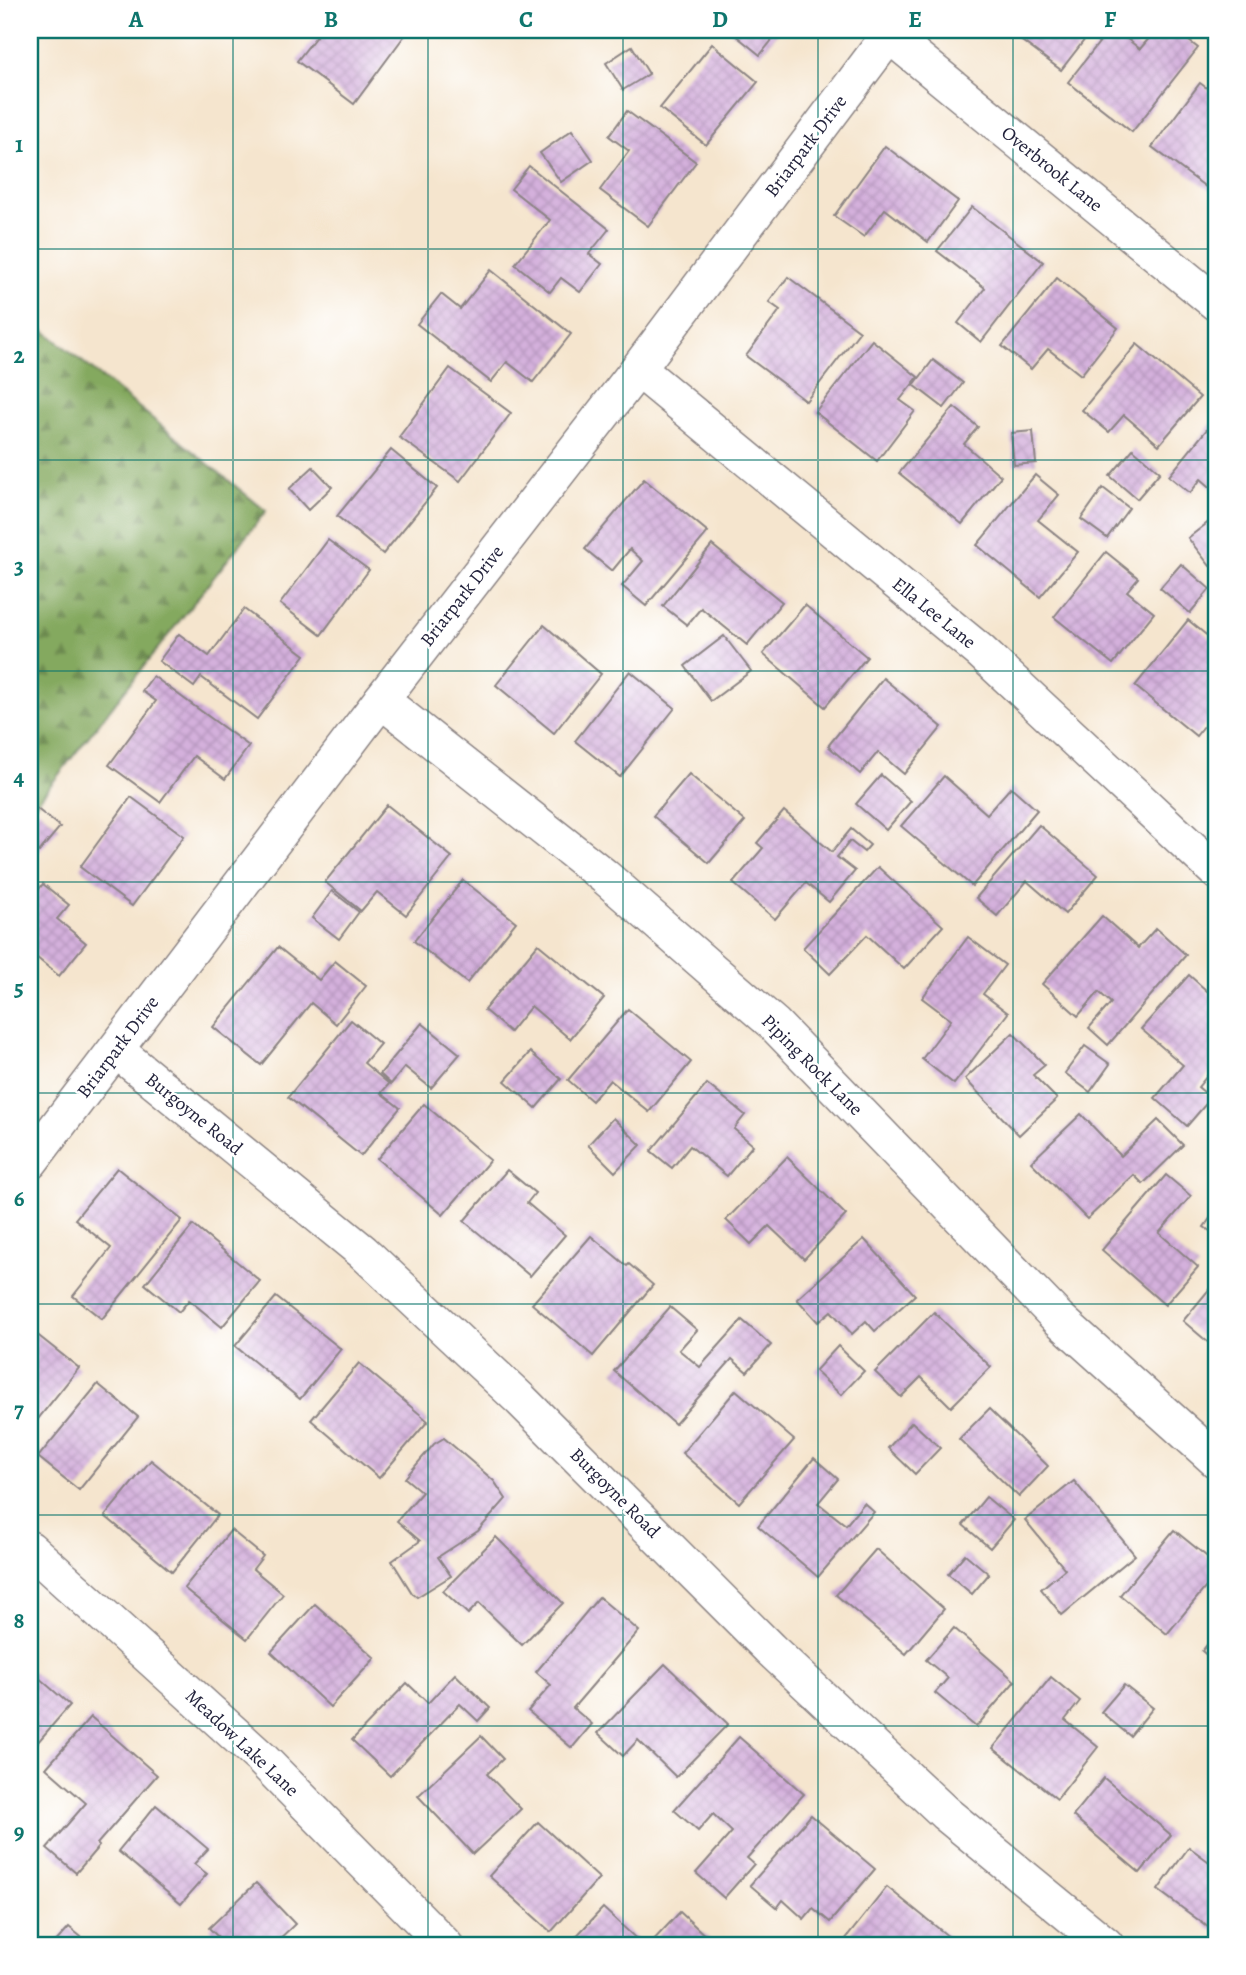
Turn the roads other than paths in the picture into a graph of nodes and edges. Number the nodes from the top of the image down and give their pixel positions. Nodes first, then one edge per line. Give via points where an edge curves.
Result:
1 (891, 33) edge
2 (1216, 303) edge
3 (638, 369) junction
4 (381, 700) junction
5 (1216, 871) edge
6 (116, 1049) junction
7 (30, 1162) edge
8 (1216, 1460) edge
9 (30, 1549) edge
10 (445, 1945) edge
11 (1106, 1945) edge

1 - 2 street, Overbrook Lane
1 - 3 street, Briarpark Drive
3 - 4 street, Briarpark Drive
3 - 5 street, Ella Lee Lane via 980,651
4 - 6 street, Briarpark Drive
4 - 8 street, Piping Rock Lane via 604,876 774,1024 1059,1319
6 - 7 street, Briarpark Drive
6 - 11 street, Burgoyne Road via 363,1252 522,1400 770,1649 945,1813
9 - 10 street, Meadow Lake Lane via 261,1758

